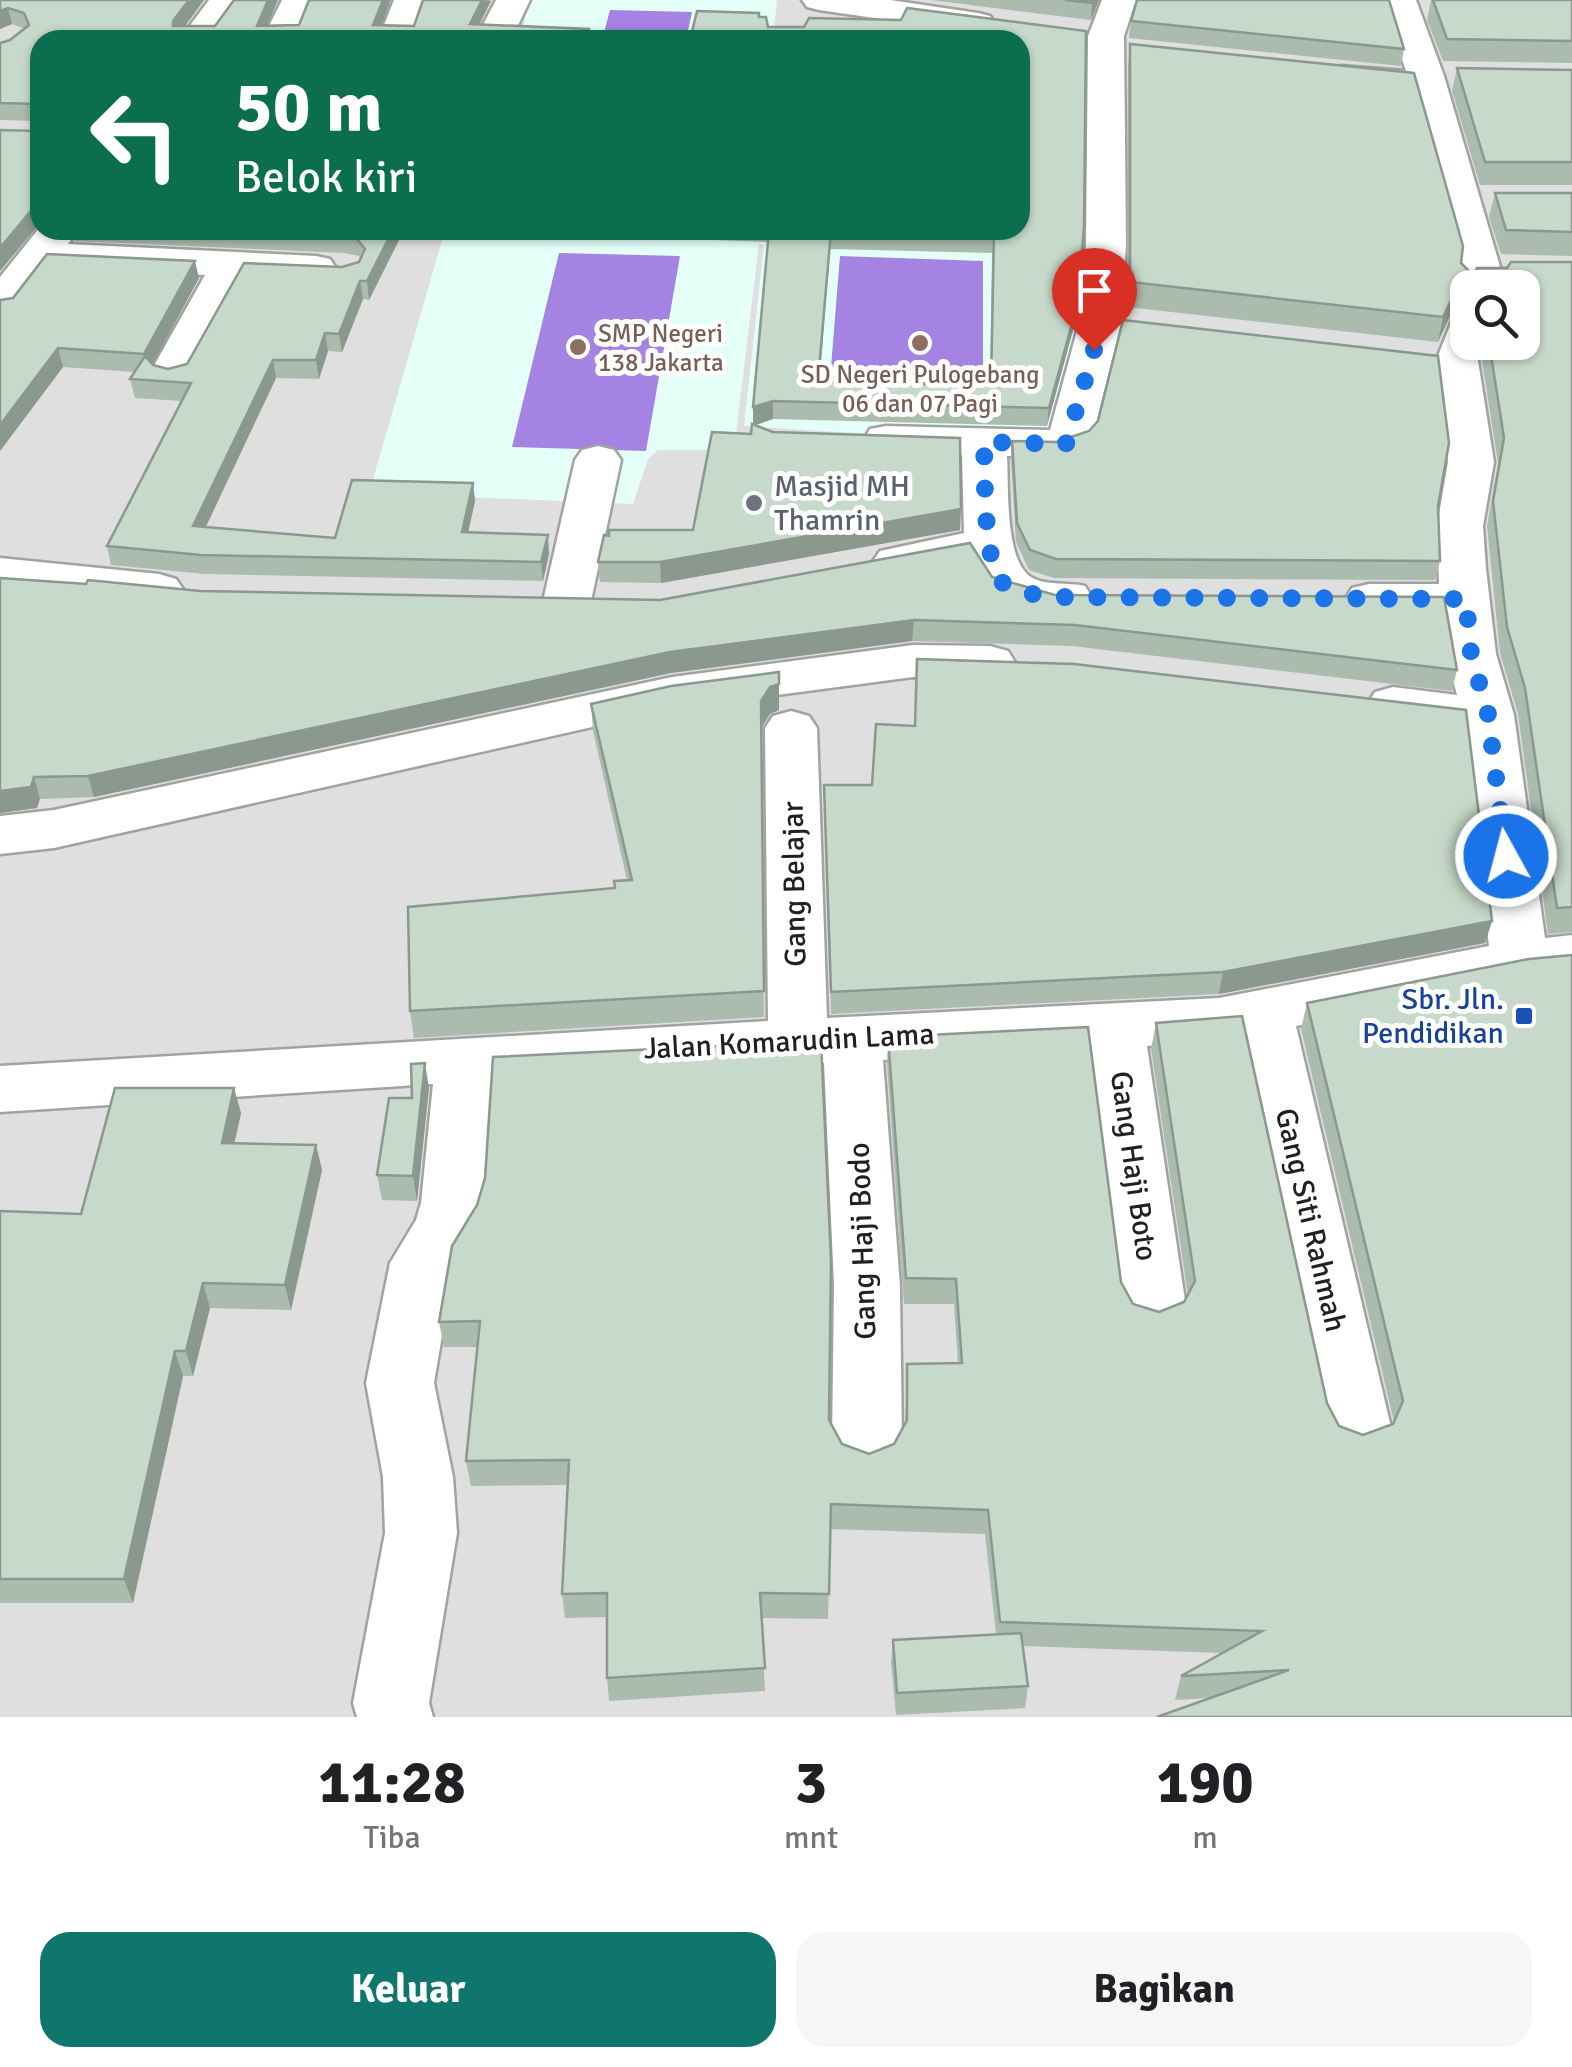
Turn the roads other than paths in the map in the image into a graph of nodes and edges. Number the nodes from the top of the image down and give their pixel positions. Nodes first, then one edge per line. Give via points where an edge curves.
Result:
1 (227, 0) edge
2 (299, 0) edge
3 (410, 0) edge
4 (513, 0) edge
5 (1399, 0) edge
6 (802, 4) edge
7 (980, 11) edge
8 (1011, 26) edge
9 (204, 30) edge
10 (285, 30) edge
11 (400, 30) edge
12 (498, 30) edge
13 (1108, 35) edge
14 (1300, 73) edge
15 (1439, 78) junction
16 (33, 251) edge
17 (232, 265) junction
18 (344, 269) edge
19 (1492, 270) edge
20 (0, 304) edge
21 (1447, 348) edge
22 (172, 371) edge
23 (850, 438) edge
24 (984, 442) junction
25 (598, 460) dead end
26 (988, 543) junction
27 (850, 569) edge
28 (0, 574) edge
29 (205, 593) edge
30 (1112, 598) edge
31 (1328, 599) edge
32 (1466, 599) junction
33 (517, 600) edge
34 (1040, 664) edge
35 (1354, 699) edge
36 (1488, 714) junction
37 (791, 728) dead end
38 (0, 835) edge
39 (1546, 959) edge
40 (1264, 1014) junction
41 (1114, 1024) junction
42 (825, 1039) junction
43 (466, 1058) junction
44 (0, 1089) edge
45 (1153, 1307) edge
46 (1357, 1427) dead end
47 (866, 1444) dead end
48 (396, 1717) edge

1 - 9 street
2 - 10 street
3 - 11 street
4 - 12 street
5 - 15 street
6 - 7 street
7 - 8 street
13 - 24 street via 1106,244 1121,322 1066,444
14 - 15 street
15 - 19 street via 1480,201
16 - 17 street
16 - 20 street
17 - 18 street
17 - 22 street
21 - 32 street via 1470,462 1460,526
23 - 24 street
24 - 26 street
25 - 33 street via 588,602
26 - 27 street
26 - 30 street via 1000,580 1014,589
28 - 29 street
31 - 32 street
32 - 36 street via 1471,654
34 - 38 street via 913,661 672,693 54,830
35 - 36 street
36 - 39 street
37 - 42 street, Gang Belajar
39 - 40 street, Jalan Komarudin Lama
40 - 41 street, Jalan Komarudin Lama
40 - 46 street, Gang Siti Rahmah
41 - 42 street, Jalan Komarudin Lama
41 - 45 street, Gang Haji Boto
42 - 43 street, Jalan Komarudin Lama
42 - 47 street, Gang Haji Bodo via 867,1286
43 - 44 street, Jalan Komarudin Lama
43 - 48 street via 454,1203 446,1229 422,1263 400,1382 421,1533 391,1704

